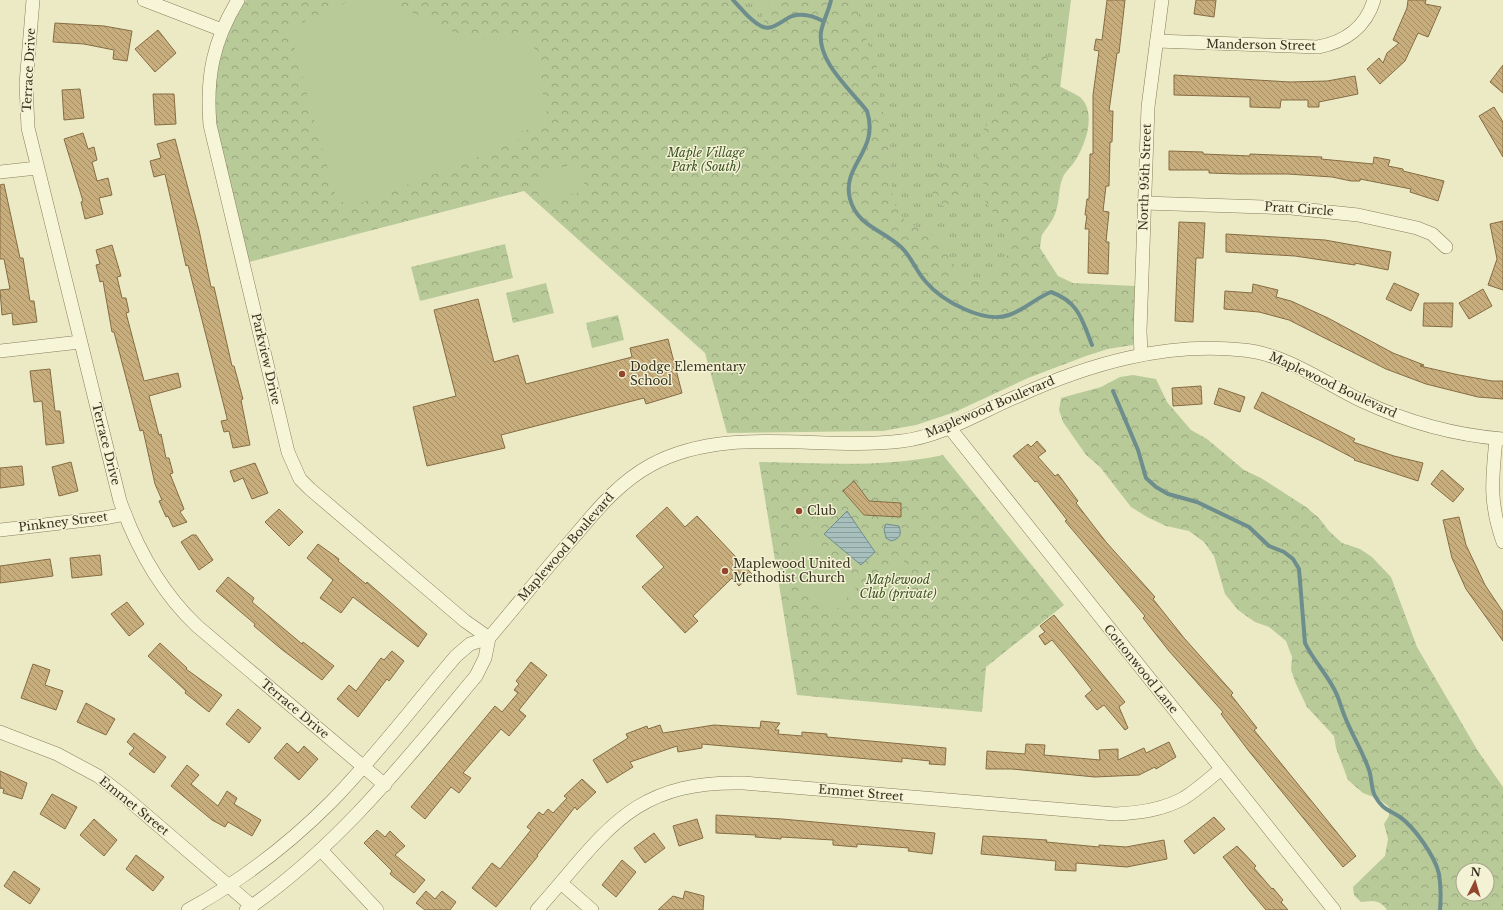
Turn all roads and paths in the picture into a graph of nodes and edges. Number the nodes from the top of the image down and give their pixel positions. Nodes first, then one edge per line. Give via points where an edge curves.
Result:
1 (33, 0) edge
2 (144, 0) edge
3 (238, 0) edge
4 (1162, 0) edge
5 (1374, 0) edge
6 (222, 30) junction
7 (1157, 41) junction
8 (37, 168) junction
9 (0, 172) edge
10 (1144, 203) junction
11 (1446, 247) dead end
12 (80, 342) junction
13 (0, 351) edge
14 (1141, 354) junction
15 (949, 427) junction
16 (1499, 439) edge
17 (125, 514) junction
18 (0, 530) edge
19 (1503, 542) edge
20 (489, 638) junction
21 (0, 732) edge
22 (363, 765) junction
23 (1221, 770) junction
24 (385, 785) junction
25 (321, 850) junction
26 (561, 883) junction
27 (229, 886) junction
28 (249, 908) edge
29 (188, 910) edge
30 (377, 910) edge
31 (537, 910) edge
32 (592, 910) edge
33 (1333, 910) edge

1 - 8 street, Terrace Drive via 26,103 28,128
2 - 6 street
3 - 6 street, Parkview Drive
4 - 7 street, North 95th Street
5 - 7 street, Manderson Street via 1360,27 1341,41 1318,47
6 - 20 street, Parkview Drive via 209,78 210,125 293,466 310,490 465,621
7 - 10 street, North 95th Street via 1148,107
8 - 9 street
8 - 12 street, Terrace Drive
10 - 11 street, Pratt Circle via 1291,208 1358,215 1417,228 1432,234
10 - 14 street, North 95th Street
12 - 13 street
12 - 17 street, Terrace Drive
14 - 15 street, Maplewood Boulevard via 1069,374
14 - 16 street, Maplewood Boulevard via 1219,348 1264,353 1285,360 1401,418 1448,431
15 - 20 street, Maplewood Boulevard via 892,442 714,444 663,459 633,476 612,493
15 - 23 street, Cottonwood Lane
16 - 19 street via 1492,499
17 - 18 street, Pinkney Street
17 - 22 street, Terrace Drive via 151,571 182,612
20 - 22 street via 470,644 456,656
20 - 24 street, Maplewood Boulevard via 485,658 476,676
21 - 27 street, Emmet Street via 57,754 98,776
22 - 24 street, Terrace Drive
22 - 27 street via 306,825
23 - 26 street, Emmet Street via 1175,802 1150,810 1115,814 744,783 698,784 658,795 627,813 603,834
23 - 33 street, Cottonwood Lane
24 - 25 street, Maplewood Boulevard
25 - 28 street, Maplewood Boulevard
25 - 30 street
26 - 31 street, Emmet Street
26 - 32 street
27 - 28 street, Emmet Street
27 - 29 street

